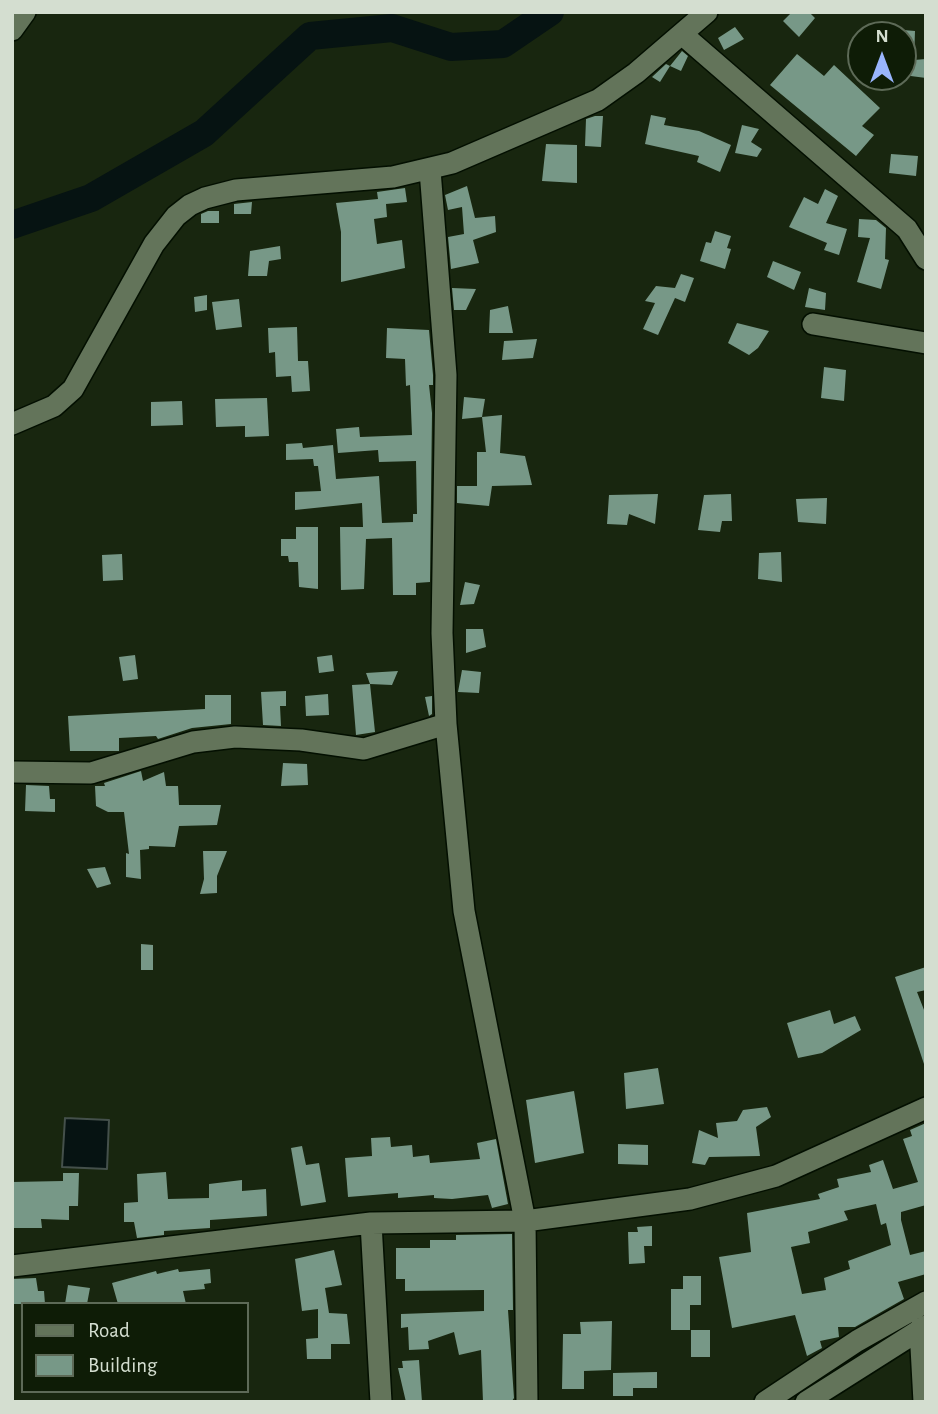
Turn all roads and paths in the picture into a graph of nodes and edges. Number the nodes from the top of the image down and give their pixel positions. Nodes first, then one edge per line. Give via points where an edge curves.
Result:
1 (25, 12) edge
2 (707, 12) edge
3 (12, 30) edge
4 (683, 34) junction
5 (430, 170) junction
6 (926, 259) edge
7 (813, 324) dead end
8 (926, 343) edge
9 (12, 424) edge
10 (446, 724) junction
11 (12, 772) edge
12 (926, 1108) edge
13 (525, 1221) junction
14 (371, 1223) junction
15 (12, 1266) edge
16 (926, 1302) edge
17 (923, 1328) edge
18 (803, 1393) edge
19 (382, 1402) edge
20 (527, 1402) edge
21 (765, 1402) edge
22 (924, 1402) edge

1 - 3 street
2 - 4 street
4 - 5 street via 598,100
4 - 6 street via 907,229
5 - 9 street via 236,190 190,205 170,222 155,244 73,389 54,405
5 - 10 street via 446,375 442,633
7 - 8 street
10 - 11 street via 364,750 301,740 235,737 192,742 91,773
10 - 13 street via 464,911
12 - 13 street via 764,1179 690,1199
13 - 14 street
13 - 20 street
14 - 15 street
14 - 19 street
16 - 18 street
17 - 18 street
17 - 22 street
18 - 21 street

